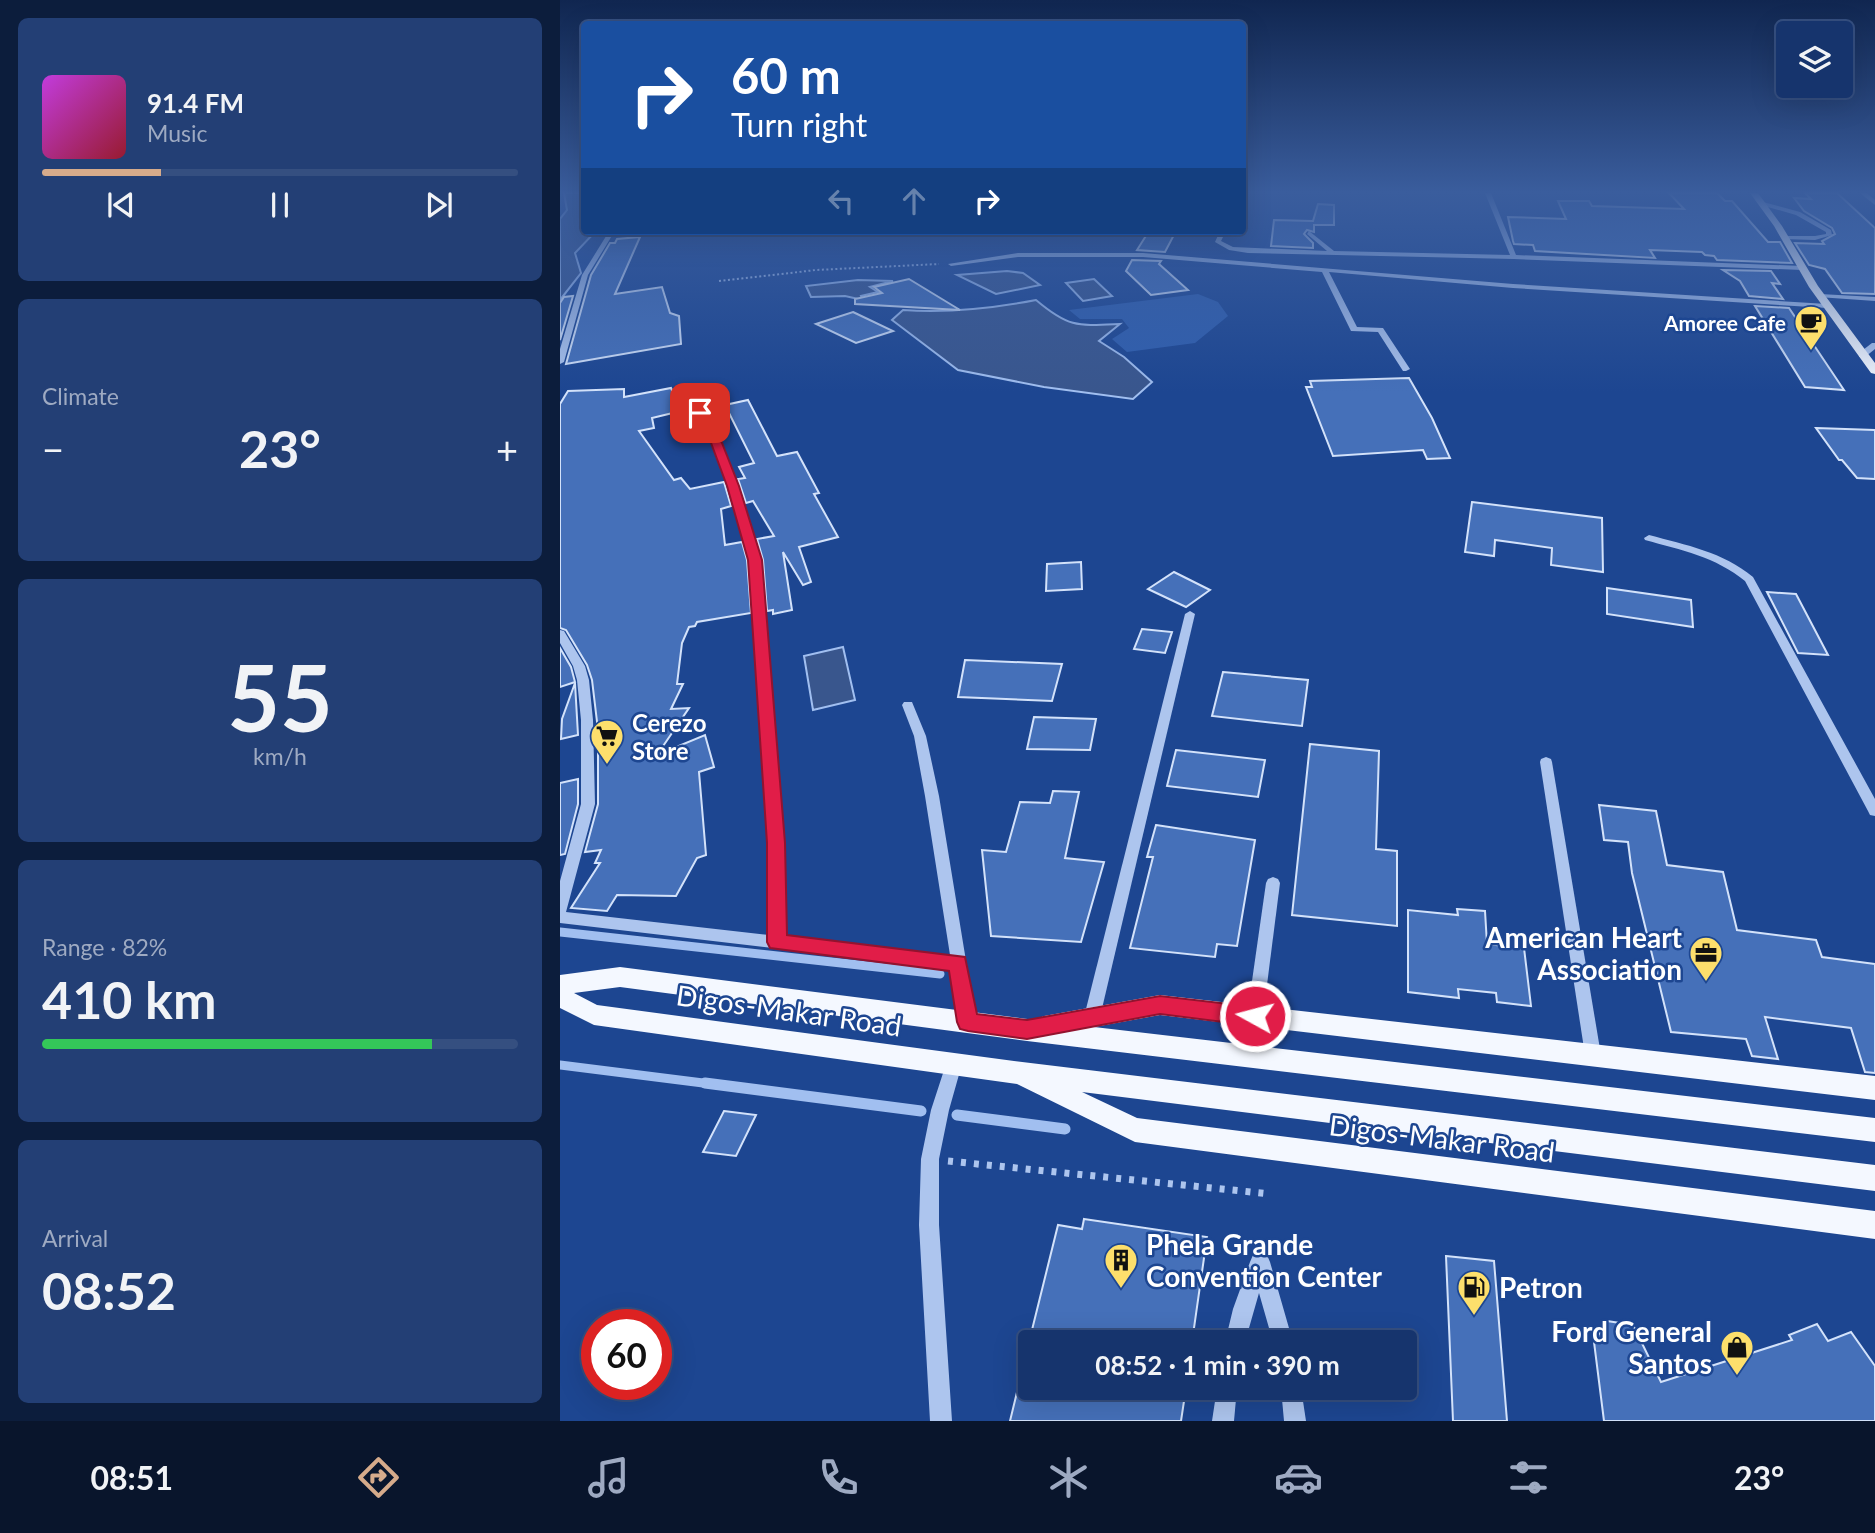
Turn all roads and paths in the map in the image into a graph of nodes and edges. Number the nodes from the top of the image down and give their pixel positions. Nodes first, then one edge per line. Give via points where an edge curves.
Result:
1 (595, 259) edge
2 (986, 259) edge
3 (1179, 259) edge
4 (1575, 259) edge
5 (1797, 259) edge
6 (951, 264) joint
7 (1802, 268) junction
8 (1324, 270) junction
9 (719, 281) dead end
10 (1820, 296) junction
11 (1875, 299) edge
12 (1827, 306) junction
13 (1875, 345) edge
14 (1862, 355) junction
15 (560, 362) edge
16 (1406, 369) dead end
17 (1875, 371) edge
18 (684, 391) dead end
19 (1649, 538) dead end
20 (1190, 614) dead end
21 (560, 633) edge
22 (908, 705) dead end
23 (1546, 762) dead end
24 (1875, 811) edge
25 (1273, 883) dead end
26 (560, 908) edge
27 (560, 917) edge
28 (777, 942) junction
29 (958, 963) junction
30 (560, 985) edge
31 (560, 997) edge
32 (1255, 1016) junction
33 (1092, 1017) junction
34 (968, 1022) junction
35 (1027, 1030) junction
36 (1593, 1055) junction
37 (954, 1064) junction
38 (1014, 1072) junction
39 (1875, 1088) edge
40 (1875, 1130) edge
41 (930, 1159) junction
42 (1875, 1178) edge
43 (1271, 1194) dead end
44 (1875, 1225) edge
45 (1239, 1330) edge
46 (1280, 1330) edge
47 (1226, 1400) edge
48 (1292, 1400) edge
49 (941, 1421) edge
50 (1223, 1421) edge
51 (1295, 1421) edge

1 - 15 street via 585,275
2 - 6 street
3 - 8 street
4 - 7 street
5 - 7 main road
6 - 9 path via 816,270
7 - 10 main road
8 - 12 street
8 - 16 street via 1354,329 1380,330
10 - 11 street
10 - 12 main road
12 - 14 main road
13 - 14 street
14 - 17 main road
18 - 28 street via 717,443 755,560 776,843
19 - 24 street via 1713,557 1749,579
20 - 33 street
21 - 26 street via 583,680 589,804
22 - 29 street via 927,772
23 - 36 street
25 - 32 street
27 - 28 street
28 - 29 street
29 - 34 street
30 - 34 main road, Digos-Makar Road via 620,977
31 - 37 main road, Digos-Makar Road via 594,1015
32 - 33 main road, Digos-Makar Road via 1160,1005
32 - 36 main road, Digos-Makar Road
33 - 35 main road, Digos-Makar Road
34 - 35 main road, Digos-Makar Road
35 - 40 main road, Digos-Makar Road
36 - 39 main road, Digos-Makar Road
37 - 38 main road, Digos-Makar Road
37 - 41 street
38 - 42 main road, Digos-Makar Road
38 - 44 main road, Digos-Makar Road via 1135,1130
41 - 43 path
41 - 49 street via 929,1224
45 - 46 street via 1260,1262
47 - 50 street
48 - 51 street

